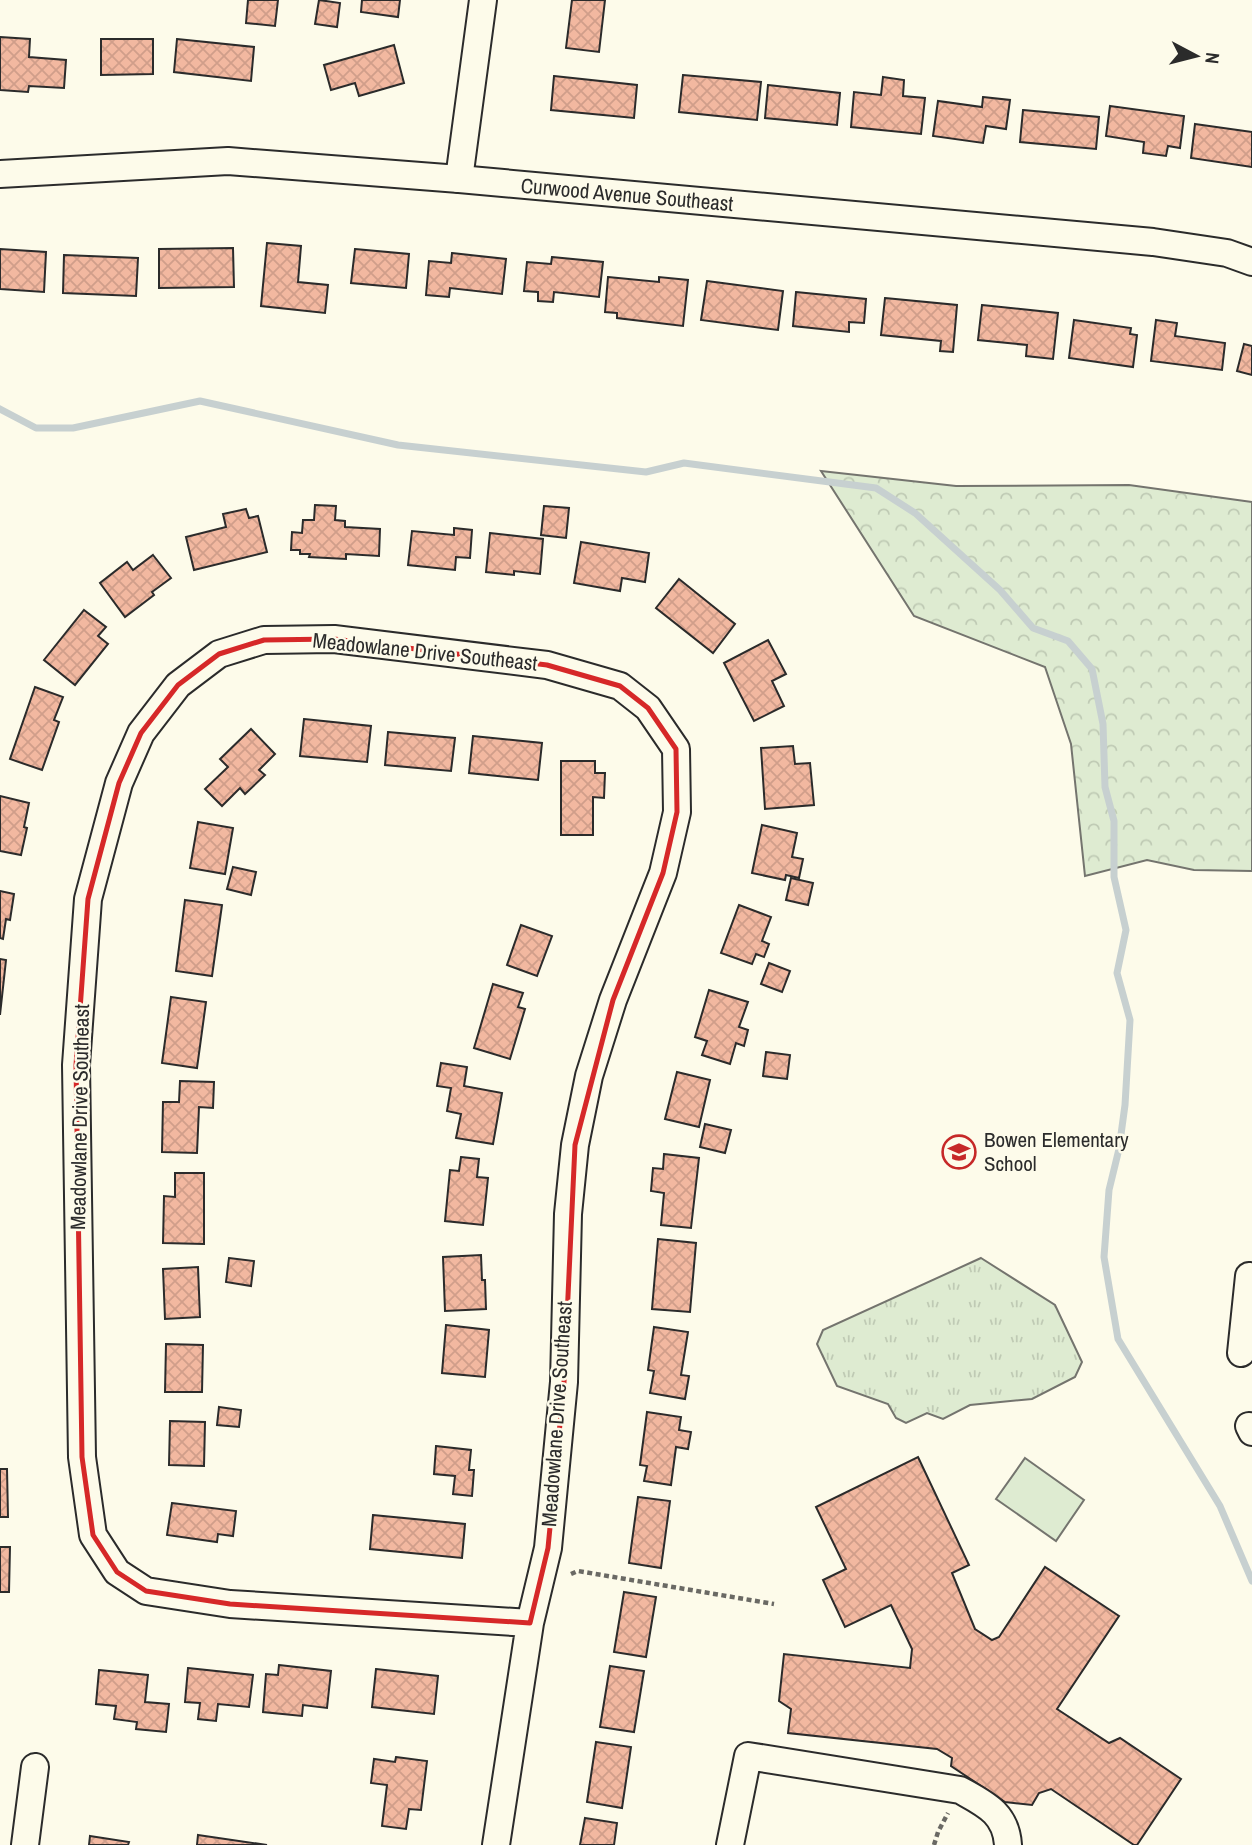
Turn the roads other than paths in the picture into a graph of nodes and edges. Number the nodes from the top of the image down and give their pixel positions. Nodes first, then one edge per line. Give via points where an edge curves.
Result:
1 (483, 0) edge
2 (0, 174) edge
3 (459, 179) junction
4 (1252, 261) edge
5 (1252, 1277) edge
6 (1241, 1353) dead end
7 (530, 1623) junction
8 (35, 1767) dead end
9 (25, 1845) edge
10 (496, 1845) edge
11 (730, 1845) edge
12 (1008, 1845) edge

1 - 3 street
2 - 3 street, Curwood Avenue Southeast via 228,161
3 - 4 street, Curwood Avenue Southeast via 1153,242
5 - 6 street
7 - 7 street, Meadowlane Drive Southeast via 548,1548 564,1382 568,1214 575,1145 589,1076 613,1000 663,873 677,812 676,749 648,708 620,687 547,665 334,639 264,640 208,662 178,685 141,733 119,783 88,899 76,1065 82,1457 93,1535 117,1572 146,1591 230,1604
7 - 10 street, Meadowlane Drive Southeast
8 - 9 street
11 - 12 street via 748,1756 960,1790 989,1805 1007,1829

